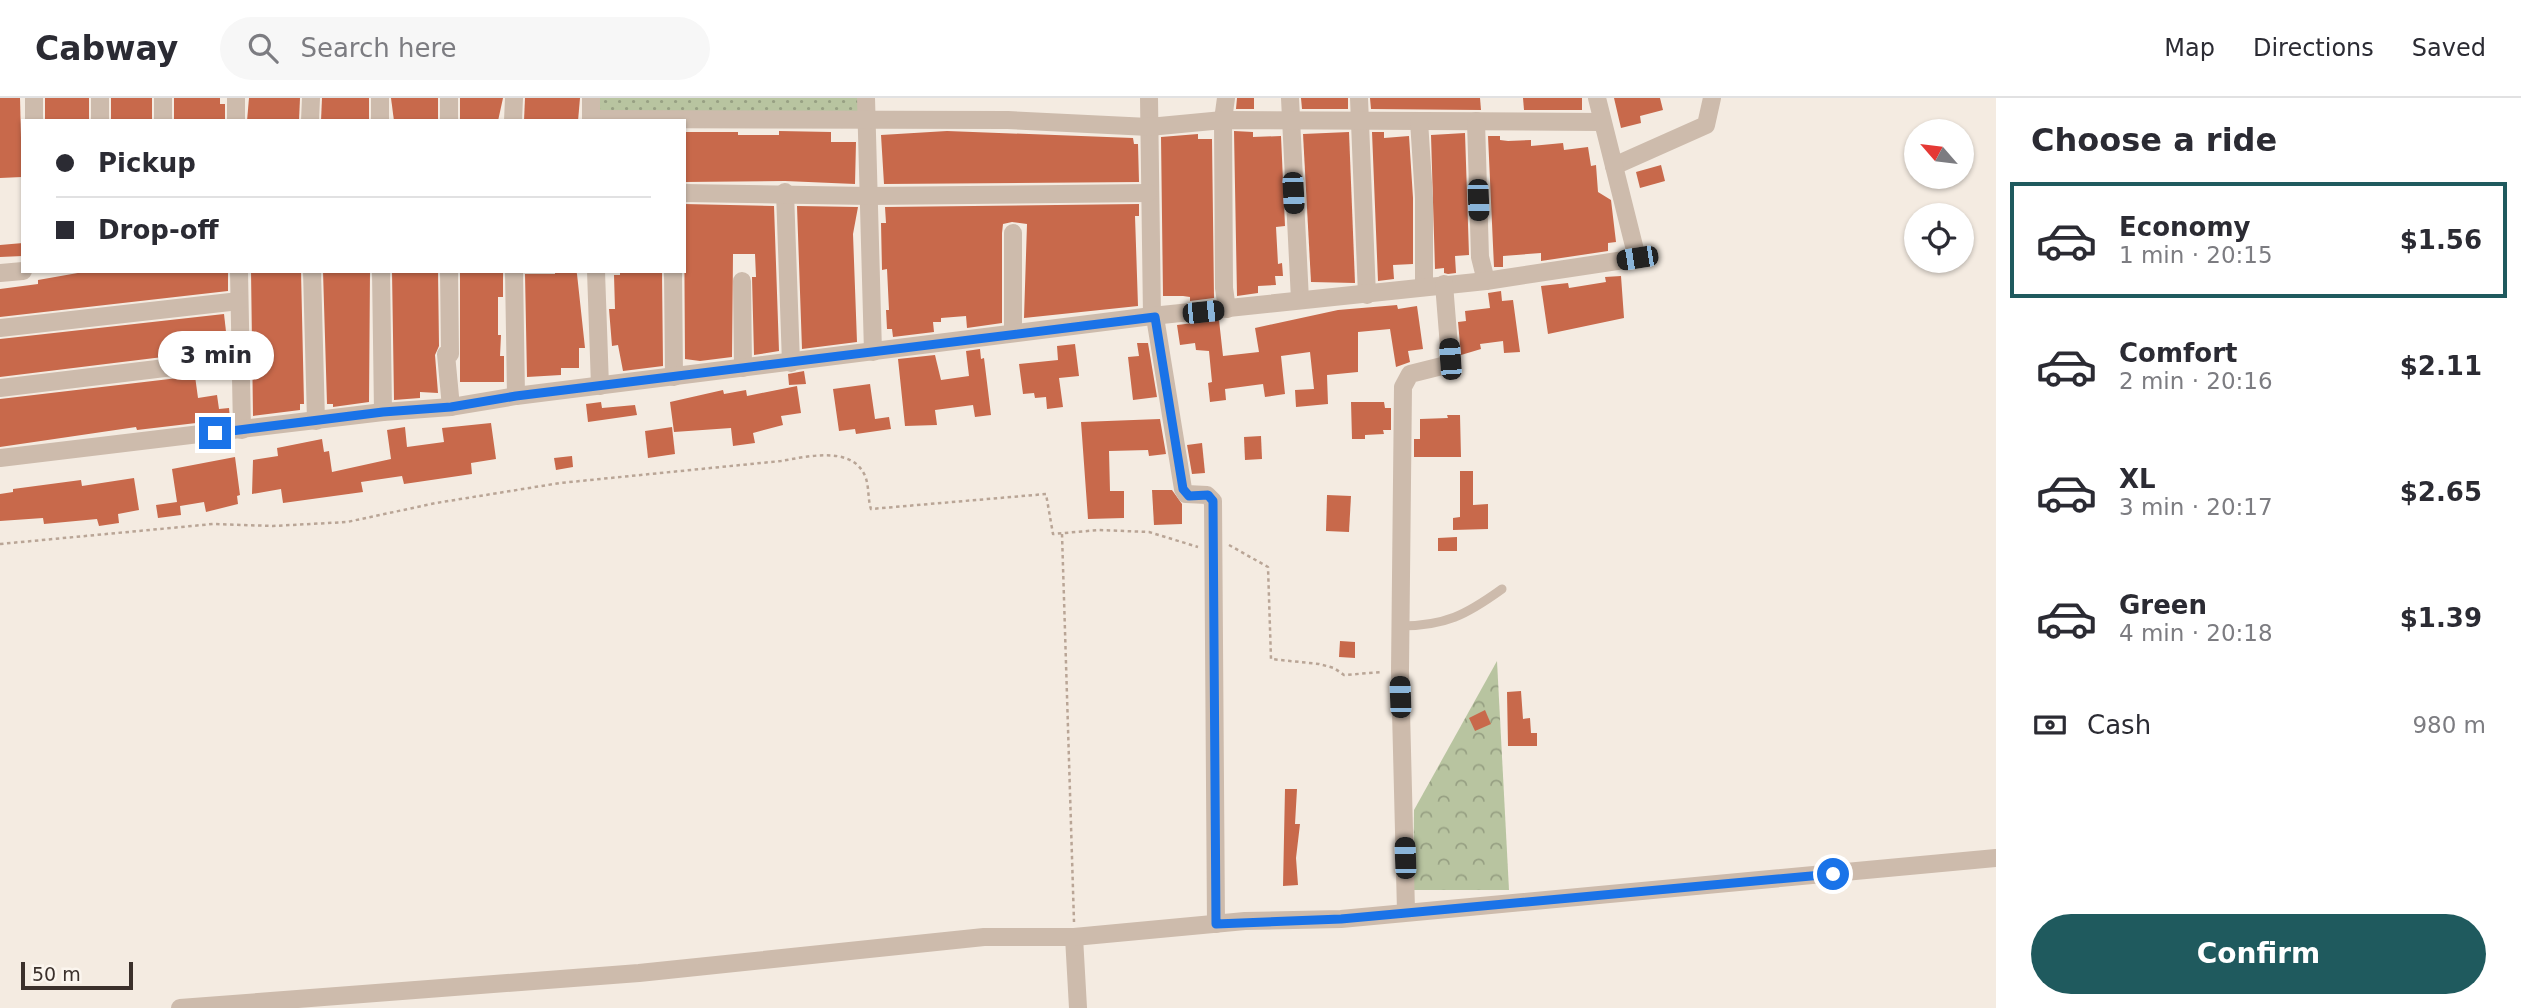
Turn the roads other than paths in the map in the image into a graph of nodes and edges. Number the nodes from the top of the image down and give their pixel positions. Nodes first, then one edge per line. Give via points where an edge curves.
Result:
1 (34, 98) edge
2 (100, 98) edge
3 (163, 98) edge
4 (236, 98) edge
5 (310, 98) edge
6 (380, 98) edge
7 (449, 98) edge
8 (514, 98) edge
9 (591, 98) edge
10 (866, 98) edge
11 (1149, 98) edge
12 (1226, 98) edge
13 (1290, 98) edge
14 (1359, 98) edge
15 (1598, 98) edge
16 (1712, 98) edge
17 (34, 119) edge
18 (100, 119) edge
19 (163, 119) edge
20 (236, 119) edge
21 (310, 119) edge
22 (380, 119) edge
23 (449, 119) edge
24 (513, 119) edge
25 (591, 119) edge
26 (686, 120) edge
27 (1223, 120) junction
28 (864, 121) junction
29 (1419, 121) junction
30 (1476, 121) junction
31 (1290, 122) junction
32 (1360, 122) junction
33 (1602, 122) junction
34 (1149, 127) junction
35 (1614, 166) junction
36 (785, 192) junction
37 (686, 193) edge
38 (1148, 193) junction
39 (869, 196) junction
40 (1013, 233) dead end
41 (21, 271) edge
42 (239, 273) edge
43 (312, 273) edge
44 (381, 273) edge
45 (449, 273) edge
46 (514, 273) edge
47 (596, 273) edge
48 (673, 273) edge
49 (0, 274) edge
50 (742, 281) dead end
51 (1486, 281) junction
52 (1444, 284) junction
53 (1424, 287) junction
54 (1367, 296) junction
55 (1300, 300) junction
56 (239, 301) junction
57 (1227, 309) junction
58 (1154, 316) junction
59 (0, 328) edge
60 (1013, 333) junction
61 (873, 352) junction
62 (239, 359) junction
63 (791, 363) junction
64 (743, 368) junction
65 (674, 377) junction
66 (600, 386) junction
67 (0, 388) edge
68 (516, 396) junction
69 (451, 407) junction
70 (383, 412) junction
71 (316, 421) junction
72 (242, 430) junction
73 (0, 458) edge
74 (1502, 589) dead end
75 (1400, 626) junction
76 (1996, 858) edge
77 (1406, 911) junction
78 (1216, 924) junction
79 (1074, 937) junction
80 (180, 1008) edge
81 (1078, 1008) edge

1 - 17 street
2 - 18 street
3 - 19 street
4 - 20 street
5 - 21 street
6 - 22 street
7 - 23 street
8 - 24 street
9 - 25 street
10 - 28 street
11 - 34 street
12 - 27 street
13 - 31 street
14 - 32 street
15 - 33 street
16 - 35 street via 1706,125
26 - 28 street
27 - 31 street
27 - 34 street
27 - 57 street
28 - 34 street via 1009,120
28 - 39 street
29 - 30 street
29 - 32 street
29 - 53 street
30 - 33 street
30 - 51 street via 1480,257
31 - 32 street
31 - 55 street
32 - 54 street
33 - 35 street
34 - 38 street
35 - 51 street via 1637,258
36 - 37 street
36 - 39 street
36 - 63 street
38 - 39 street
38 - 58 street
39 - 61 street
40 - 60 street
41 - 49 street
42 - 56 street
43 - 71 street
44 - 70 street
45 - 69 street via 446,373
46 - 68 street
47 - 66 street
48 - 65 street
50 - 64 street
51 - 52 street
52 - 53 street
52 - 75 street via 1450,359 1446,365 1410,374 1403,387
53 - 54 street
54 - 55 street
55 - 57 street
56 - 59 street
56 - 62 street
57 - 58 street
58 - 60 street
58 - 78 street via 1183,489 1189,496 1208,495 1213,501
60 - 61 street
61 - 63 street
62 - 67 street
62 - 72 street
63 - 64 street
64 - 65 street
65 - 66 street
66 - 68 street
68 - 69 street
69 - 70 street
70 - 71 street
71 - 72 street
72 - 73 street
74 - 75 lane via 1456,619
75 - 77 street
76 - 77 street
77 - 78 street via 1341,919
78 - 79 street
79 - 80 street via 984,937 639,973
79 - 81 street

